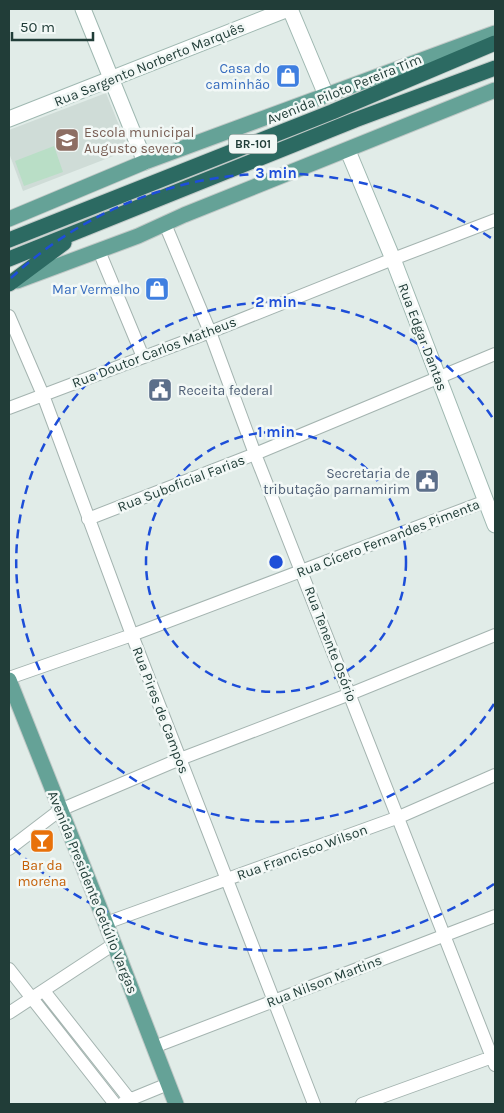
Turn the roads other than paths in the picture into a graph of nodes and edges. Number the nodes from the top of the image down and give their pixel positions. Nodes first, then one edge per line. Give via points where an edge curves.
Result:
1 (83, 9) edge
2 (289, 9) edge
3 (495, 32) edge
4 (495, 43) edge
5 (495, 68) edge
6 (112, 79) junction
7 (495, 90) edge
8 (326, 95) junction
9 (9, 118) edge
10 (348, 151) junction
11 (145, 162) junction
12 (9, 219) edge
13 (495, 220) edge
14 (165, 224) junction
15 (84, 229) junction
16 (9, 240) edge
17 (99, 251) junction
18 (9, 259) edge
19 (392, 259) junction
20 (9, 284) edge
21 (9, 316) edge
22 (210, 332) junction
23 (495, 354) edge
24 (143, 357) junction
25 (438, 378) junction
26 (43, 394) junction
27 (9, 408) edge
28 (255, 454) junction
29 (486, 501) junction
30 (88, 519) junction
31 (495, 525) edge
32 (302, 572) junction
33 (132, 635) junction
34 (495, 635) edge
35 (10, 690) edge
36 (350, 694) junction
37 (180, 759) junction
38 (495, 775) edge
39 (60, 810) junction
40 (399, 817) junction
41 (9, 849) edge
42 (226, 879) junction
43 (495, 916) edge
44 (106, 923) junction
45 (444, 936) junction
46 (114, 944) junction
47 (9, 969) edge
48 (38, 995) junction
49 (274, 1000) junction
50 (9, 1013) edge
51 (154, 1047) junction
52 (494, 1059) edge
53 (168, 1084) junction
54 (125, 1102) edge
55 (115, 1104) edge
56 (176, 1104) edge
57 (314, 1104) edge
58 (362, 1104) edge

1 - 6 main road
2 - 6 main road, Rua Sargento Norberto Marquês
2 - 8 main road
3 - 8 main road
4 - 16 highway, Avenida Piloto Pereira Tim / BR-101 via 332,112
5 - 15 highway, BR-101 via 355,120
6 - 9 main road, Rua Sargento Norberto Marquês
6 - 11 main road
7 - 10 main road
8 - 11 main road
10 - 14 main road
10 - 19 main road, Rua Edgar Dantas
11 - 12 main road
13 - 19 street, Rua Doutor Carlos Matheus
14 - 17 main road
14 - 22 street, Rua Tenente Osório
15 - 18 highway, BR-101
15 - 20 highway
17 - 20 main road
17 - 24 street
19 - 22 street, Rua Doutor Carlos Matheus
19 - 25 main road, Rua Edgar Dantas
21 - 26 street, Rua Pires de Campos
22 - 24 street, Rua Doutor Carlos Matheus
22 - 28 street, Rua Tenente Osório
23 - 25 street, Rua Suboficial Farias
24 - 26 street, Rua Doutor Carlos Matheus
25 - 28 street, Rua Suboficial Farias
25 - 29 main road, Rua Edgar Dantas
26 - 27 street, Rua Doutor Carlos Matheus
26 - 30 street, Rua Pires de Campos
28 - 30 street, Rua Suboficial Farias
28 - 32 street, Rua Tenente Osório
29 - 31 main road, Rua Edgar Dantas
29 - 32 street, Rua Cícero Fernandes Pimenta
30 - 33 street, Rua Pires de Campos
32 - 33 street, Rua Cícero Fernandes Pimenta
32 - 36 street, Rua Tenente Osório
33 - 35 street, Rua Cícero Fernandes Pimenta
33 - 37 street, Rua Pires de Campos
34 - 36 street
35 - 39 main road, Avenida Presidente Getúlio Vargas
36 - 37 street
36 - 40 street, Rua Tenente Osório
37 - 39 street
37 - 42 street, Rua Pires de Campos
38 - 40 street, Rua Francisco Wilson
39 - 41 street
39 - 44 main road, Avenida Presidente Getúlio Vargas
40 - 42 street, Rua Francisco Wilson
40 - 45 street, Rua Tenente Osório
42 - 44 street, Rua Francisco Wilson
42 - 49 street, Rua Pires de Campos
43 - 45 street, Rua Nilson Martins
44 - 46 main road, Avenida Presidente Getúlio Vargas
45 - 49 street, Rua Nilson Martins
45 - 52 street, Rua Tenente Osório
46 - 48 street
46 - 51 main road, Avenida Presidente Getúlio Vargas
47 - 48 street
48 - 50 street
48 - 54 street
48 - 55 street
49 - 51 street, Rua Nilson Martins
49 - 57 street, Rua Pires de Campos
51 - 53 main road, Avenida Presidente Getúlio Vargas
52 - 58 street
53 - 54 street
53 - 56 main road, Avenida Presidente Getúlio Vargas

